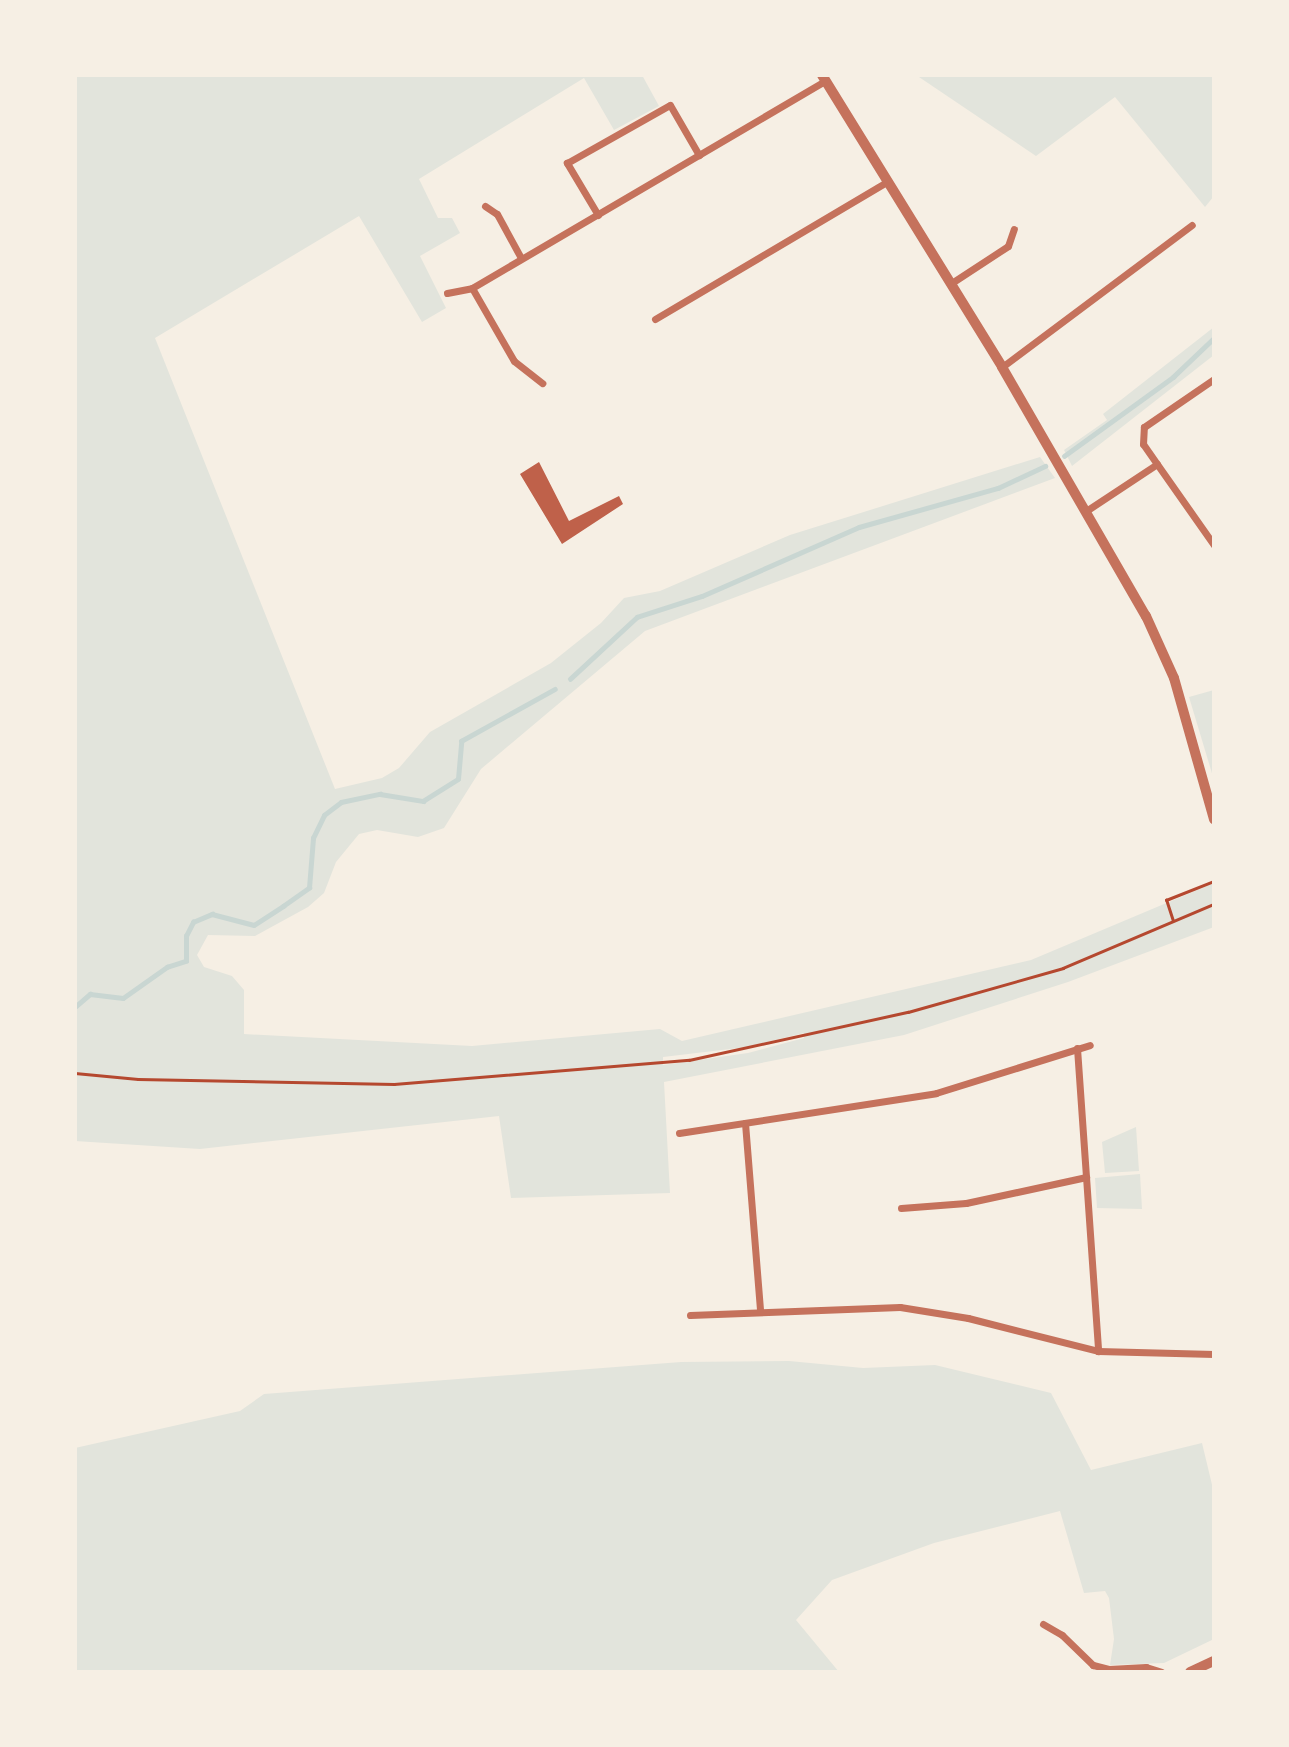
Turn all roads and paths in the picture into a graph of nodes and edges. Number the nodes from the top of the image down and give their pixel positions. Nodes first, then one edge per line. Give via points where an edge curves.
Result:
1 (823, 78) edge
2 (699, 155) junction
3 (888, 181) junction
4 (485, 206) dead end
5 (598, 215) junction
6 (1192, 225) dead end
7 (1014, 229) dead end
8 (521, 258) junction
9 (950, 284) junction
10 (472, 288) junction
11 (447, 293) dead end
12 (654, 319) dead end
13 (1002, 367) junction
14 (1214, 379) edge
15 (542, 383) dead end
16 (1157, 464) junction
17 (1086, 512) junction
18 (1214, 545) edge
19 (1212, 802) edge
20 (1214, 819) edge
21 (1214, 881) edge
22 (1214, 904) edge
23 (1173, 921) junction
24 (1090, 1045) dead end
25 (1077, 1048) junction
26 (75, 1073) edge
27 (745, 1123) junction
28 (679, 1133) dead end
29 (1086, 1177) junction
30 (901, 1208) dead end
31 (760, 1310) junction
32 (690, 1315) dead end
33 (1098, 1350) junction
34 (1214, 1354) edge
35 (1043, 1624) dead end
36 (1214, 1661) edge
37 (1161, 1672) edge
38 (1190, 1672) edge

1 - 2 street
1 - 3 street
2 - 5 street
2 - 5 street via 670,105 567,163
3 - 9 street
3 - 12 street
4 - 8 street via 497,214
5 - 8 street
6 - 13 street
7 - 9 street via 1008,246
8 - 10 street
9 - 13 street
10 - 11 street
10 - 15 street via 514,362
13 - 17 street
14 - 16 street via 1144,428 1143,444
16 - 17 street
16 - 18 street
17 - 19 street via 1163,649
19 - 20 street
21 - 23 path via 1166,900
22 - 23 path
23 - 26 path via 1063,968 821,1032 690,1060 394,1084 138,1079
24 - 25 street
25 - 27 street via 936,1093
25 - 29 street
27 - 28 street
27 - 31 street
29 - 30 street via 965,1203
29 - 33 street
31 - 32 street
31 - 33 street via 900,1307 968,1318
33 - 34 street
35 - 37 street via 1094,1665
36 - 38 street

